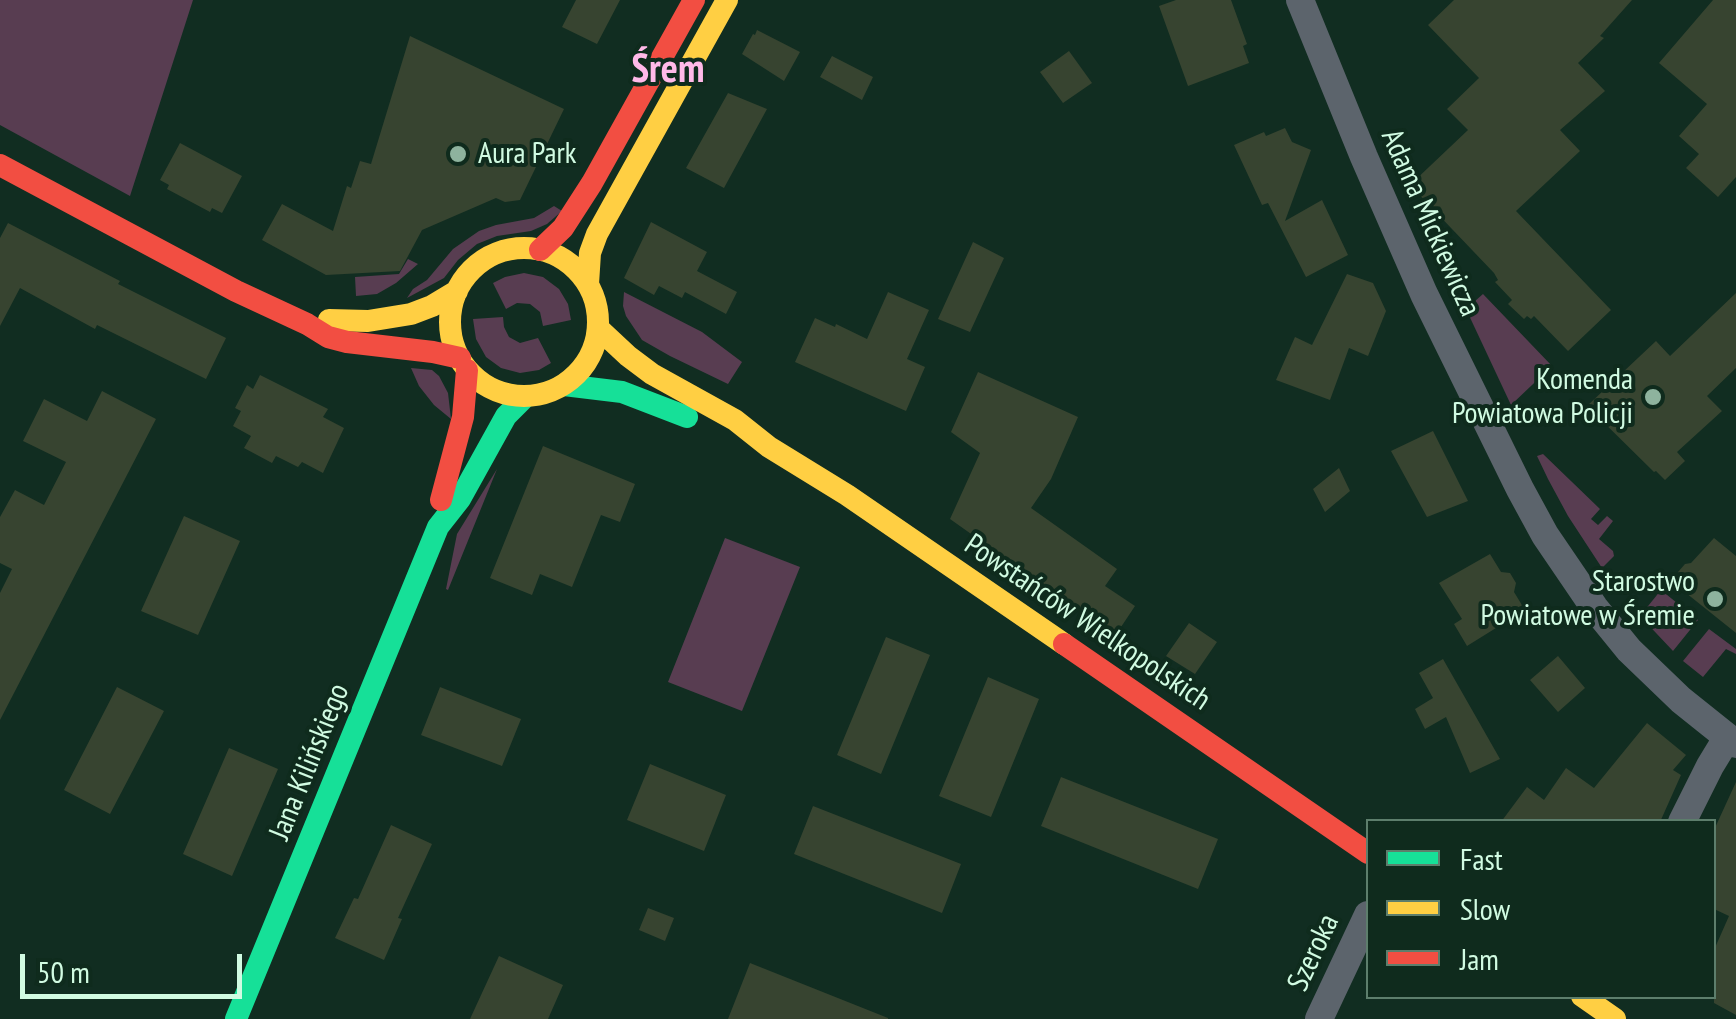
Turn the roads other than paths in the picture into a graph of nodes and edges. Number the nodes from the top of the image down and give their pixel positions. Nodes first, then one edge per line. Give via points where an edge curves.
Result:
1 (694, 0) edge
2 (727, 0) edge
3 (1300, 0) edge
4 (0, 164) edge
5 (540, 250) junction
6 (588, 284) junction
7 (457, 291) junction
8 (307, 324) junction
9 (598, 328) junction
10 (463, 364) junction
11 (564, 385) junction
12 (526, 396) junction
13 (769, 447) junction
14 (438, 527) junction
15 (1732, 741) edge
16 (1684, 819) edge
17 (1366, 852) edge
18 (1366, 918) edge
19 (1590, 999) edge
20 (236, 1019) edge
21 (1319, 1019) edge
22 (1616, 1019) edge

1 - 5 street via 576,208
2 - 6 street via 597,234
3 - 15 street, Adama Mickiewicza via 1424,294 1545,535 1629,650
4 - 8 street
5 - 6 street via 568,262
5 - 7 street via 492,256
6 - 9 street
7 - 8 street via 411,314
7 - 10 street via 449,325
8 - 10 street via 338,340 433,352
9 - 11 street via 588,360
9 - 13 street, Powstańców Wielkopolskich via 636,363
10 - 12 street via 493,390
10 - 14 street, Jana Kilińskiego via 463,417
11 - 12 street
11 - 13 street, Powstańców Wielkopolskich via 622,392
12 - 14 street, Jana Kilińskiego via 496,430
13 - 17 street, Powstańców Wielkopolskich
14 - 20 street, Jana Kilińskiego
15 - 16 street
18 - 21 street, Szeroka
19 - 22 street

